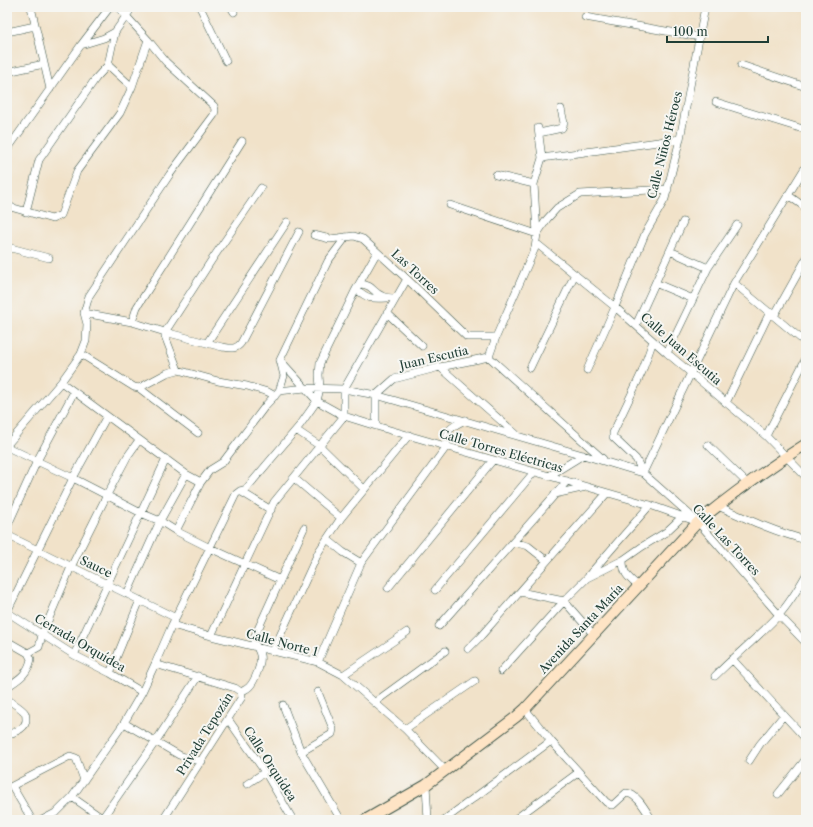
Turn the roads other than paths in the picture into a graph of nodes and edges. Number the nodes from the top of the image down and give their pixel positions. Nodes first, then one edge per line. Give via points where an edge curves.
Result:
1 (31, 7) edge
2 (110, 7) edge
3 (118, 7) edge
4 (130, 7) edge
5 (200, 7) edge
6 (703, 7) edge
7 (126, 16) junction
8 (585, 17) dead end
9 (35, 26) junction
10 (7, 32) edge
11 (115, 32) junction
12 (700, 37) junction
13 (148, 40) junction
14 (80, 44) junction
15 (226, 61) dead end
16 (44, 64) junction
17 (741, 64) dead end
18 (108, 65) junction
19 (7, 72) edge
20 (132, 87) junction
21 (806, 88) edge
22 (50, 89) junction
23 (716, 102) dead end
24 (561, 109) dead end
25 (806, 130) edge
26 (680, 139) junction
27 (242, 141) dead end
28 (7, 150) edge
29 (542, 158) junction
30 (806, 166) edge
31 (496, 174) dead end
32 (534, 184) junction
33 (261, 188) dead end
34 (668, 189) junction
35 (788, 195) junction
36 (450, 205) dead end
37 (7, 206) edge
38 (806, 208) edge
39 (26, 212) junction
40 (287, 222) dead end
41 (683, 222) dead end
42 (737, 225) dead end
43 (299, 232) dead end
44 (314, 234) dead end
45 (537, 234) junction
46 (346, 237) junction
47 (536, 243) junction
48 (7, 246) edge
49 (670, 251) junction
50 (377, 252) junction
51 (49, 258) dead end
52 (806, 259) edge
53 (708, 268) junction
54 (575, 274) junction
55 (407, 278) junction
56 (655, 283) junction
57 (734, 283) junction
58 (357, 287) junction
59 (388, 298) junction
60 (396, 298) junction
61 (693, 299) junction
62 (615, 307) junction
63 (84, 313) junction
64 (387, 313) junction
65 (772, 314) junction
66 (132, 322) junction
67 (636, 325) junction
68 (165, 332) junction
69 (496, 337) junction
70 (653, 341) junction
71 (207, 343) junction
72 (806, 343) edge
73 (422, 346) dead end
74 (667, 353) junction
75 (81, 354) junction
76 (489, 357) junction
77 (806, 358) edge
78 (280, 360) junction
79 (440, 367) junction
80 (530, 368) dead end
81 (178, 370) junction
82 (587, 370) dead end
83 (691, 373) junction
84 (61, 382) junction
85 (138, 388) junction
86 (305, 388) junction
87 (320, 388) junction
88 (344, 389) junction
89 (74, 392) junction
90 (277, 394) junction
91 (376, 395) junction
92 (317, 401) junction
93 (726, 403) junction
94 (107, 416) junction
95 (344, 416) junction
96 (465, 420) junction
97 (376, 426) junction
98 (296, 430) junction
99 (198, 433) dead end
100 (409, 435) junction
101 (517, 436) junction
102 (766, 436) junction
103 (139, 440) junction
104 (708, 444) dead end
105 (806, 444) edge
106 (7, 446) edge
107 (320, 446) junction
108 (447, 446) junction
109 (583, 454) junction
110 (786, 456) junction
111 (166, 459) junction
112 (493, 460) junction
113 (37, 461) junction
114 (604, 461) junction
115 (534, 472) junction
116 (643, 473) junction
117 (186, 474) junction
118 (549, 476) junction
119 (806, 477) edge
120 (74, 478) junction
121 (294, 478) junction
122 (567, 481) junction
123 (201, 482) junction
124 (748, 484) junction
125 (587, 487) junction
126 (364, 490) junction
127 (240, 491) junction
128 (607, 493) junction
129 (555, 494) junction
130 (107, 495) junction
131 (650, 505) junction
132 (718, 506) junction
133 (271, 510) junction
134 (141, 513) junction
135 (683, 516) junction
136 (341, 518) junction
137 (160, 521) junction
138 (698, 522) junction
139 (7, 527) edge
140 (304, 528) dead end
141 (176, 531) junction
142 (7, 535) edge
143 (327, 540) junction
144 (806, 540) edge
145 (512, 542) junction
146 (210, 548) junction
147 (38, 550) junction
148 (623, 560) junction
149 (547, 561) junction
150 (361, 563) junction
151 (245, 564) junction
152 (71, 567) junction
153 (806, 575) edge
154 (587, 578) junction
155 (280, 580) junction
156 (107, 584) junction
157 (638, 586) junction
158 (388, 588) dead end
159 (435, 590) dead end
160 (520, 592) junction
161 (127, 594) junction
162 (140, 600) junction
163 (564, 601) junction
164 (7, 612) edge
165 (779, 615) junction
166 (176, 618) junction
167 (172, 625) junction
168 (439, 626) dead end
169 (407, 632) dead end
170 (593, 634) junction
171 (42, 635) junction
172 (211, 636) junction
173 (7, 641) edge
174 (806, 643) edge
175 (256, 647) junction
176 (468, 649) dead end
177 (273, 651) junction
178 (445, 651) dead end
179 (28, 653) junction
180 (74, 655) junction
181 (732, 659) junction
182 (318, 662) junction
183 (155, 664) junction
184 (502, 670) dead end
185 (110, 673) junction
186 (343, 675) junction
187 (198, 676) junction
188 (716, 676) dead end
189 (475, 681) dead end
190 (7, 686) edge
191 (142, 692) junction
192 (241, 692) junction
193 (318, 692) dead end
194 (7, 699) edge
195 (375, 702) junction
196 (283, 705) dead end
197 (525, 709) junction
198 (784, 715) junction
199 (228, 719) junction
200 (124, 723) junction
201 (405, 729) junction
202 (7, 735) edge
203 (806, 739) edge
204 (156, 741) junction
205 (551, 741) junction
206 (301, 752) junction
207 (806, 759) edge
208 (749, 760) dead end
209 (202, 761) junction
210 (445, 770) junction
211 (265, 772) junction
212 (579, 772) junction
213 (84, 780) junction
214 (247, 784) dead end
215 (426, 785) junction
216 (778, 794) dead end
217 (72, 797) junction
218 (651, 817) edge
219 (101, 819) edge
220 (32, 820) edge
221 (42, 820) edge
222 (163, 820) edge
223 (293, 820) edge
224 (341, 820) edge
225 (365, 820) edge
226 (428, 820) edge
227 (444, 820) edge
228 (514, 820) edge
229 (641, 820) edge

1 - 9 street
2 - 14 street
3 - 7 street
4 - 7 street
5 - 15 street
6 - 12 street, Calle Niños Héroes
7 - 11 street
7 - 13 street
8 - 12 street
9 - 10 street
9 - 16 street
11 - 14 street via 104,38
11 - 18 street
12 - 26 street, Calle Niños Héroes
13 - 20 street
13 - 63 street via 166,62 214,106 214,115 170,174 89,296
14 - 22 street
16 - 19 street
16 - 22 street
17 - 21 street
18 - 20 street
18 - 39 street via 96,78 39,160
20 - 39 street via 120,113 77,171 61,215 52,219
22 - 28 street
23 - 25 street
24 - 29 street via 564,123 562,128 538,130
26 - 29 street
26 - 34 street, Calle Niños Héroes
27 - 66 street via 137,307
29 - 32 street
30 - 35 street
31 - 32 street
32 - 45 street
33 - 68 street
34 - 45 street via 580,194 558,208
34 - 62 street, Calle Niños Héroes via 645,234
35 - 38 street
35 - 57 street
36 - 45 street
37 - 39 street
40 - 71 street
41 - 49 street
42 - 53 street
43 - 71 street via 241,344 231,348
44 - 46 street, Las Torres via 330,239
45 - 47 street
46 - 50 street, Las Torres via 363,239
46 - 78 street via 328,261
47 - 54 street, Calle Juan Escutia
47 - 69 street
48 - 51 street
49 - 53 street
49 - 56 street
50 - 55 street, Las Torres
50 - 58 street
52 - 65 street
53 - 61 street
54 - 62 street, Calle Juan Escutia
54 - 80 street
55 - 60 street
55 - 69 street, Las Torres via 467,337
56 - 61 street
56 - 67 street
57 - 65 street
57 - 83 street
58 - 59 street via 370,286
58 - 59 street via 365,296 374,299
58 - 87 street via 320,363
59 - 60 street
60 - 64 street
61 - 74 street
62 - 67 street, Calle Juan Escutia
62 - 82 street, Calle Niños Héroes
63 - 66 street
63 - 75 street via 87,324 86,341
64 - 73 street
64 - 88 street
65 - 72 street
65 - 93 street
66 - 68 street
67 - 70 street, Calle Juan Escutia
68 - 71 street
68 - 81 street
69 - 76 street
70 - 74 street, Calle Juan Escutia
70 - 116 street, Calle Las Torres via 642,372 613,433 613,437 636,459
74 - 83 street, Calle Juan Escutia
75 - 84 street
75 - 85 street
76 - 79 street, Juan Escutia
76 - 114 street
77 - 102 street
78 - 86 street, Calle Torres Eléctricas
78 - 90 street via 284,376
79 - 91 street, Juan Escutia via 394,379
79 - 101 street
81 - 85 street
81 - 90 street
83 - 93 street, Calle Juan Escutia
83 - 116 street
84 - 89 street
84 - 106 street
85 - 99 street
86 - 87 street, Calle Torres Eléctricas
86 - 90 street, Calle Torres Eléctricas
86 - 92 street, Calle Torres Eléctricas
87 - 88 street, Calle Torres Eléctricas
87 - 92 street
88 - 91 street, Calle Torres Eléctricas
88 - 95 street
89 - 94 street
89 - 113 street
90 - 123 street via 223,462 210,470
91 - 96 street, Calle Torres Eléctricas
91 - 97 street
92 - 95 street, Calle Torres Eléctricas
92 - 98 street
93 - 102 street, Calle Juan Escutia
94 - 103 street
94 - 120 street
95 - 97 street, Calle Torres Eléctricas
95 - 107 street
96 - 101 street, Calle Torres Eléctricas
96 - 108 street via 452,427 446,434
97 - 100 street, Calle Torres Eléctricas
98 - 107 street
98 - 127 street via 246,489
100 - 108 street, Calle Torres Eléctricas
100 - 126 street
101 - 109 street, Calle Torres Eléctricas
102 - 110 street, Calle Juan Escutia
103 - 111 street
103 - 130 street
104 - 124 street
105 - 110 main road, Avenida Santa María
106 - 113 street
107 - 121 street
107 - 126 street
108 - 112 street, Calle Torres Eléctricas
108 - 150 street
109 - 114 street, Calle Torres Eléctricas
109 - 118 street
110 - 119 street, Calle Juan Escutia
110 - 124 main road, Avenida Santa María
111 - 117 street
111 - 134 street
112 - 115 street, Calle Torres Eléctricas
112 - 158 street
113 - 120 street
113 - 139 street
114 - 116 street, Calle Torres Eléctricas
115 - 118 street, Calle Torres Eléctricas
115 - 159 street
116 - 138 street, Calle Las Torres
117 - 123 street
117 - 137 street
118 - 122 street, Calle Torres Eléctricas
120 - 130 street
120 - 147 street
121 - 133 street via 274,502
121 - 136 street
122 - 125 street, Calle Torres Eléctricas
122 - 129 street
123 - 141 street
124 - 132 main road, Avenida Santa María
125 - 128 street, Calle Torres Eléctricas
125 - 129 street
126 - 136 street
127 - 133 street
127 - 146 street via 236,494
128 - 131 street, Calle Torres Eléctricas
128 - 149 street
129 - 145 street
130 - 134 street
130 - 152 street
131 - 135 street, Calle Torres Eléctricas
131 - 154 street
132 - 138 main road, Avenida Santa María
132 - 144 street
133 - 151 street
134 - 137 street
134 - 156 street
135 - 138 street, Calle Torres Eléctricas
135 - 148 street via 666,532
136 - 143 street
137 - 141 street
137 - 161 street
138 - 157 main road, Avenida Santa María
138 - 165 street, Calle Las Torres
140 - 155 street, Privada Tepozán
141 - 146 street
142 - 147 street, Sauce
143 - 150 street
143 - 177 street via 319,551
145 - 149 street via 528,546
145 - 168 street
146 - 151 street
146 - 166 street
147 - 152 street, Sauce
147 - 164 street
148 - 154 street
148 - 157 street via 625,573
149 - 160 street
150 - 182 street
151 - 155 street
151 - 172 street
152 - 156 street, Sauce
152 - 171 street
153 - 165 street
154 - 163 street
155 - 175 street, Privada Tepozán via 254,638
156 - 161 street, Sauce
156 - 180 street
157 - 170 main road, Avenida Santa María
160 - 163 street
160 - 176 street
161 - 162 street, Sauce
162 - 166 street, Sauce
162 - 185 street
163 - 170 street
163 - 184 street
164 - 171 street, Cerrada Orquídea
165 - 174 street, Calle Las Torres
165 - 181 street
166 - 167 street
167 - 172 street, Calle Norte 1
167 - 183 street
169 - 186 street
170 - 197 main road, Avenida Santa María
171 - 179 street via 39,646
171 - 180 street, Cerrada Orquídea
172 - 175 street, Calle Norte 1
173 - 179 street
175 - 177 street, Calle Norte 1
175 - 192 street, Privada Tepozán via 260,654 258,672 249,687
177 - 182 street, Calle Norte 1
178 - 195 street
179 - 190 street via 31,659 27,671
180 - 185 street, Cerrada Orquídea
181 - 188 street
181 - 198 street
182 - 186 street, Calle Norte 1
183 - 187 street
183 - 191 street
185 - 191 street, Cerrada Orquídea
186 - 195 street, Calle Norte 1
187 - 192 street
187 - 204 street
189 - 201 street
191 - 200 street
192 - 199 street, Privada Tepozán via 242,697
193 - 206 street via 333,732
194 - 202 street via 25,713 26,718 26,723 20,729
195 - 201 street, Calle Norte 1
196 - 206 street
197 - 205 street
197 - 210 main road, Avenida Santa María
198 - 203 street
198 - 208 street
199 - 209 street, Privada Tepozán
199 - 211 street, Calle Orquídea
200 - 204 street
200 - 213 street
201 - 210 street, Calle Norte 1
204 - 209 street via 179,755
204 - 219 street
205 - 212 street
205 - 227 street
206 - 224 street
207 - 216 street
209 - 222 street, Privada Tepozán
210 - 215 main road, Avenida Santa María
211 - 214 street
211 - 223 street, Calle Orquídea
212 - 218 street via 609,805 630,793
212 - 228 street
213 - 217 street
213 - 220 street via 76,758 70,756 12,786
215 - 225 main road, Avenida Santa María
215 - 226 street
217 - 219 street
217 - 221 street via 57,812
218 - 229 street

